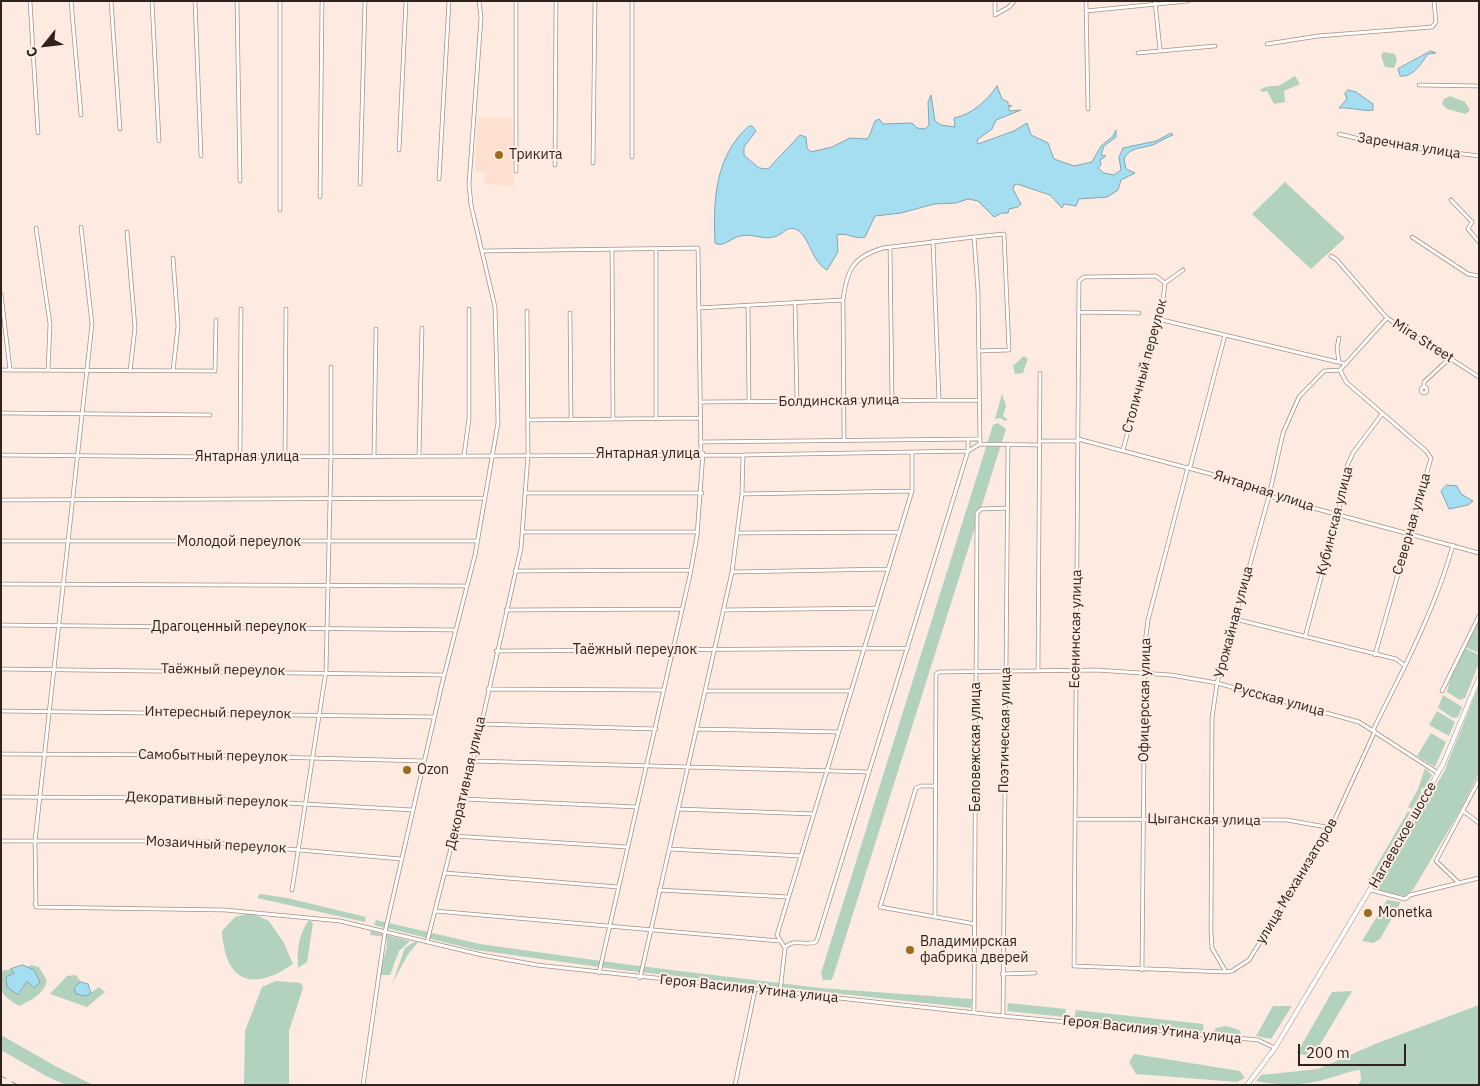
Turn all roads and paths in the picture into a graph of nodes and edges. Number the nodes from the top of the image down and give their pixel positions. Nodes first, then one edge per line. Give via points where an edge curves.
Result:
1 (30, 1) edge
2 (71, 1) edge
3 (111, 1) edge
4 (152, 1) edge
5 (195, 1) edge
6 (237, 1) edge
7 (280, 1) edge
8 (322, 1) edge
9 (365, 1) edge
10 (406, 1) edge
11 (449, 1) edge
12 (479, 1) edge
13 (516, 1) edge
14 (556, 1) edge
15 (595, 1) edge
16 (632, 1) edge
17 (995, 1) edge
18 (1014, 1) edge
19 (1086, 1) edge
20 (1188, 1) edge
21 (1434, 1) edge
22 (1155, 3) edge
23 (1086, 11) junction
24 (1267, 44) dead end
25 (1215, 46) dead end
26 (1160, 50) junction
27 (1138, 53) dead end
28 (1419, 85) dead end
29 (1479, 86) edge
30 (1088, 109) dead end
31 (81, 115) dead end
32 (120, 129) dead end
33 (38, 133) dead end
34 (1339, 134) dead end
35 (159, 141) dead end
36 (399, 150) dead end
37 (200, 156) dead end
38 (1479, 156) edge
39 (632, 157) dead end
40 (593, 163) dead end
41 (555, 165) dead end
42 (516, 171) dead end
43 (439, 179) dead end
44 (240, 181) dead end
45 (360, 184) dead end
46 (320, 197) dead end
47 (1451, 200) dead end
48 (280, 210) dead end
49 (81, 227) dead end
50 (36, 228) dead end
51 (127, 232) dead end
52 (974, 237) junction
53 (1412, 237) dead end
54 (933, 241) junction
55 (1479, 242) edge
56 (890, 247) junction
57 (612, 249) junction
58 (656, 249) junction
59 (482, 251) junction
60 (1331, 256) dead end
61 (173, 258) dead end
62 (1183, 270) dead end
63 (1479, 276) edge
64 (1165, 283) junction
65 (1, 294) edge
66 (843, 300) junction
67 (795, 302) junction
68 (748, 305) junction
69 (698, 308) junction
70 (241, 309) dead end
71 (286, 309) dead end
72 (469, 309) dead end
73 (527, 311) dead end
74 (1078, 312) junction
75 (570, 313) dead end
76 (1138, 313) dead end
77 (1386, 318) junction
78 (1158, 319) junction
79 (216, 320) dead end
80 (376, 328) dead end
81 (422, 328) dead end
82 (1225, 336) junction
83 (1339, 338) dead end
84 (978, 351) junction
85 (1450, 358) junction
86 (1339, 362) junction
87 (1346, 364) junction
88 (331, 367) dead end
89 (1, 370) edge
90 (10, 370) junction
91 (48, 370) junction
92 (1340, 370) junction
93 (86, 371) junction
94 (130, 371) junction
95 (172, 371) junction
96 (1040, 373) dead end
97 (1479, 377) edge
98 (1424, 387) dead end
99 (892, 400) junction
100 (939, 400) junction
101 (978, 400) junction
102 (797, 401) junction
103 (844, 401) junction
104 (700, 402) junction
105 (749, 402) junction
106 (1, 413) edge
107 (82, 414) junction
108 (1382, 414) junction
109 (210, 416) dead end
110 (656, 418) junction
111 (700, 418) junction
112 (571, 419) junction
113 (613, 419) junction
114 (528, 420) junction
115 (968, 439) junction
116 (978, 439) junction
117 (844, 440) junction
118 (1078, 440) junction
119 (700, 442) junction
120 (1040, 443) junction
121 (980, 444) junction
122 (1008, 444) junction
123 (1123, 450) junction
124 (968, 451) junction
125 (912, 452) junction
126 (702, 453) junction
127 (743, 454) junction
128 (1, 455) edge
129 (464, 455) junction
130 (492, 455) junction
131 (528, 455) junction
132 (77, 456) junction
133 (331, 456) junction
134 (374, 456) junction
135 (419, 456) junction
136 (240, 457) junction
137 (285, 457) junction
138 (1189, 467) junction
139 (912, 491) junction
140 (526, 493) junction
141 (702, 493) junction
142 (742, 494) junction
143 (1269, 496) junction
144 (485, 498) junction
145 (330, 499) junction
146 (1, 500) edge
147 (72, 500) junction
148 (1007, 508) junction
149 (1338, 514) junction
150 (522, 532) junction
151 (697, 532) junction
152 (900, 532) junction
153 (737, 533) junction
154 (1408, 533) junction
155 (1, 541) edge
156 (68, 542) junction
157 (328, 542) junction
158 (478, 542) junction
159 (1453, 545) junction
160 (1479, 553) edge
161 (888, 569) junction
162 (690, 570) junction
163 (515, 571) junction
164 (732, 572) junction
165 (1, 584) edge
166 (63, 584) junction
167 (328, 585) junction
168 (467, 586) junction
169 (876, 608) junction
170 (682, 609) junction
171 (506, 610) junction
172 (723, 610) junction
173 (1479, 616) edge
174 (1235, 619) junction
175 (1, 625) edge
176 (59, 626) junction
177 (327, 628) junction
178 (456, 630) junction
179 (1306, 637) junction
180 (908, 648) junction
181 (864, 649) junction
182 (496, 650) junction
183 (673, 650) junction
184 (714, 650) junction
185 (1375, 655) junction
186 (1405, 666) junction
187 (1, 669) edge
188 (54, 669) junction
189 (1038, 671) junction
190 (1075, 671) junction
191 (326, 672) junction
192 (977, 672) junction
193 (1006, 672) junction
194 (1145, 673) junction
195 (444, 675) junction
196 (1479, 678) edge
197 (1217, 683) junction
198 (488, 689) junction
199 (664, 690) junction
200 (705, 691) junction
201 (851, 691) junction
202 (1442, 691) dead end
203 (1, 711) edge
204 (49, 712) junction
205 (319, 714) junction
206 (434, 717) junction
207 (481, 724) junction
208 (656, 728) junction
209 (696, 729) junction
210 (1374, 730) junction
211 (839, 732) junction
212 (1, 754) edge
213 (44, 754) junction
214 (312, 758) junction
215 (424, 761) junction
216 (473, 761) junction
217 (647, 767) junction
218 (687, 768) junction
219 (827, 771) junction
220 (869, 772) junction
221 (1438, 773) junction
222 (1479, 780) edge
223 (936, 786) junction
224 (1, 797) edge
225 (40, 797) junction
226 (464, 799) junction
227 (306, 803) junction
228 (637, 807) junction
229 (678, 809) junction
230 (413, 810) junction
231 (1463, 812) junction
232 (814, 814) junction
233 (1075, 819) junction
234 (1144, 819) junction
235 (1212, 820) junction
236 (1479, 823) edge
237 (1332, 828) junction
238 (454, 836) junction
239 (1, 841) edge
240 (35, 841) junction
241 (627, 847) junction
242 (669, 849) junction
243 (299, 850) junction
244 (801, 856) junction
245 (401, 860) junction
246 (445, 873) junction
247 (1479, 878) edge
248 (1459, 883) junction
249 (618, 886) junction
250 (292, 890) dead end
251 (660, 890) junction
252 (1371, 890) junction
253 (788, 897) junction
254 (435, 911) junction
255 (935, 917) junction
256 (975, 924) junction
257 (608, 927) junction
258 (650, 931) junction
259 (385, 932) junction
260 (426, 942) junction
261 (781, 942) junction
262 (785, 948) junction
263 (1142, 970) junction
264 (1226, 972) junction
265 (599, 973) junction
266 (1035, 973) dead end
267 (1002, 974) junction
268 (640, 978) junction
269 (755, 990) junction
270 (780, 992) junction
271 (974, 1013) junction
272 (1003, 1016) junction
273 (1275, 1048) junction
274 (363, 1085) edge
275 (735, 1085) edge
276 (1247, 1085) edge

1 - 33 street
2 - 31 street
3 - 32 street
4 - 35 street
5 - 37 street
6 - 44 street
7 - 48 street
8 - 46 street
9 - 45 street
10 - 36 street
11 - 43 street
12 - 59 street via 468,184
13 - 42 street
14 - 41 street
15 - 40 street
16 - 39 street
17 - 18 street via 995,15
19 - 23 street
20 - 22 street
21 - 24 street via 1436,22 1432,27 1318,36
22 - 23 street
22 - 26 street
23 - 30 street
25 - 26 street
26 - 27 street
28 - 29 street
34 - 38 street, Заречная улица via 1376,143
47 - 55 street via 1472,222 1468,228
49 - 93 street via 92,324
50 - 91 street via 50,324
51 - 94 street via 135,328
52 - 54 street
52 - 84 street
52 - 84 street via 1004,234 1009,340 1009,350
53 - 63 street via 1468,274
54 - 56 street
54 - 100 street
56 - 66 street via 870,252 855,262 846,278
56 - 99 street
57 - 58 street
57 - 59 street
57 - 113 street
58 - 69 street via 698,248
58 - 110 street
59 - 130 street via 495,307 498,423
60 - 77 street, Mira Street
61 - 95 street via 178,326
62 - 64 street
64 - 74 street, Есенинская улица via 1156,276 1080,278
64 - 78 street, Столичный переулок
65 - 90 street
66 - 67 street
66 - 103 street
67 - 68 street
67 - 102 street
68 - 69 street
68 - 105 street
69 - 104 street
70 - 136 street
71 - 137 street
72 - 129 street via 469,419
73 - 114 street, Декоративная улица
74 - 76 street
74 - 118 street, Есенинская улица
75 - 112 street
77 - 85 street, Mira Street
77 - 87 street, Урожайная улица
78 - 82 street
78 - 123 street, Столичный переулок
79 - 95 street via 215,371
80 - 134 street
81 - 135 street
82 - 86 street
82 - 138 street, Офицерская улица
83 - 86 street via 1336,348
84 - 101 street
85 - 97 street, Mira Street
85 - 98 street via 1424,382
86 - 87 street
87 - 92 street, Урожайная улица
88 - 133 street
89 - 90 street
90 - 91 street
91 - 93 street
92 - 108 street, Северная улица via 1346,382
92 - 143 street, Урожайная улица via 1324,371 1299,397 1283,433
93 - 94 street
93 - 107 street
94 - 95 street
96 - 120 street
99 - 100 street, Болдинская улица
99 - 103 street, Болдинская улица
100 - 101 street, Болдинская улица
101 - 116 street
102 - 103 street, Болдинская улица
102 - 105 street, Болдинская улица
103 - 117 street
104 - 105 street, Болдинская улица
104 - 111 street
106 - 107 street
107 - 109 street
107 - 132 street
108 - 149 street, Кубинская улица via 1352,453
108 - 154 street, Северная улица via 1431,458
110 - 111 street
110 - 113 street
111 - 119 street
112 - 113 street
112 - 114 street
114 - 131 street, Декоративная улица
115 - 116 street
115 - 117 street
115 - 124 street
116 - 121 street
117 - 119 street
118 - 120 street, Янтарная улица
118 - 123 street, Янтарная улица
118 - 190 street, Есенинская улица
119 - 126 street
120 - 122 street, Янтарная улица
120 - 189 street
121 - 122 street, Янтарная улица
121 - 124 street
122 - 148 street, Поэтическая улица
123 - 138 street, Янтарная улица
124 - 125 street, Янтарная улица
124 - 180 street
125 - 127 street, Янтарная улица
125 - 139 street
126 - 127 street, Янтарная улица
126 - 131 street, Янтарная улица
126 - 141 street
127 - 142 street
128 - 132 street, Янтарная улица
129 - 130 street, Янтарная улица
129 - 135 street, Янтарная улица
130 - 131 street, Янтарная улица
130 - 144 street
131 - 140 street, Декоративная улица
132 - 136 street, Янтарная улица
132 - 147 street
133 - 134 street, Янтарная улица
133 - 137 street, Янтарная улица
133 - 145 street
134 - 135 street, Янтарная улица
136 - 137 street, Янтарная улица
138 - 143 street, Янтарная улица via 1241,482
138 - 194 street, Офицерская улица via 1148,620
139 - 142 street
139 - 152 street
140 - 141 street
140 - 150 street, Декоративная улица
141 - 151 street
142 - 153 street
143 - 149 street, Янтарная улица
143 - 174 street, Урожайная улица
144 - 145 street
144 - 158 street
145 - 147 street
145 - 157 street
146 - 147 street
147 - 156 street
148 - 192 street, Беловежская улица via 977,512
148 - 193 street, Поэтическая улица
149 - 154 street, Янтарная улица
149 - 179 street, Кубинская улица
150 - 151 street
150 - 163 street, Декоративная улица
151 - 162 street
152 - 153 street
152 - 161 street
153 - 164 street
154 - 159 street, Янтарная улица
154 - 185 street, Северная улица
155 - 156 street, Молодой переулок
156 - 157 street, Молодой переулок
156 - 166 street
157 - 158 street, Молодой переулок
157 - 167 street
158 - 168 street
159 - 160 street, Янтарная улица
159 - 186 street, улица Механизаторов via 1443,580
161 - 164 street
161 - 169 street
162 - 163 street
162 - 170 street
163 - 171 street, Декоративная улица
164 - 172 street
165 - 166 street
166 - 167 street
166 - 176 street
167 - 168 street
167 - 177 street
168 - 178 street
169 - 172 street
169 - 181 street
170 - 171 street
170 - 183 street
171 - 182 street, Декоративная улица
172 - 184 street
173 - 202 street
174 - 179 street
174 - 197 street, Урожайная улица
175 - 176 street, Драгоценный переулок
176 - 177 street, Драгоценный переулок
176 - 188 street
177 - 178 street, Драгоценный переулок
177 - 191 street
178 - 195 street
179 - 185 street
180 - 181 street, Таёжный переулок
180 - 220 street
181 - 184 street, Таёжный переулок
181 - 201 street
182 - 183 street, Таёжный переулок
182 - 198 street, Декоративная улица
183 - 184 street, Таёжный переулок
183 - 199 street
184 - 200 street
185 - 186 street
186 - 210 street, улица Механизаторов
187 - 188 street, Таёжный переулок
188 - 191 street, Таёжный переулок
188 - 204 street
189 - 190 street, Русская улица
189 - 193 street, Русская улица
190 - 194 street, Русская улица
190 - 233 street, Есенинская улица
191 - 195 street, Таёжный переулок
191 - 205 street
192 - 193 street, Русская улица
192 - 223 street, Русская улица via 936,674
192 - 256 street, Беловежская улица
193 - 267 street, Поэтическая улица
194 - 197 street, Русская улица via 1172,674
194 - 234 street, Офицерская улица
195 - 206 street
196 - 221 street, Нагаевское шоссе
197 - 210 street, Русская улица via 1360,722
197 - 235 street, Урожайная улица via 1212,718
198 - 199 street
198 - 207 street, Декоративная улица
199 - 208 street
200 - 201 street
200 - 209 street
201 - 211 street
203 - 204 street, Интересный переулок
204 - 205 street, Интересный переулок
204 - 213 street
205 - 206 street, Интересный переулок
205 - 214 street
206 - 215 street
207 - 208 street
207 - 216 street, Декоративная улица
208 - 217 street
209 - 211 street
209 - 218 street
210 - 221 street, Русская улица
210 - 237 street, улица Механизаторов
211 - 219 street
212 - 213 street, Самобытный переулок
213 - 214 street, Самобытный переулок
213 - 225 street
214 - 215 street, Самобытный переулок
214 - 227 street
215 - 230 street
216 - 217 street
216 - 226 street, Декоративная улица
217 - 218 street
217 - 228 street
218 - 219 street
218 - 229 street
219 - 220 street
219 - 232 street
220 - 262 street via 816,942 792,943
221 - 252 street, Нагаевское шоссе
222 - 231 street
223 - 255 street
223 - 255 street via 916,788 879,905 881,909
224 - 225 street, Декоративный переулок
225 - 227 street, Декоративный переулок via 196,798
225 - 240 street
226 - 228 street
226 - 238 street, Декоративная улица
227 - 230 street, Декоративный переулок
227 - 243 street
228 - 241 street
229 - 232 street
229 - 242 street
230 - 245 street
231 - 236 street
231 - 248 street via 1436,861
232 - 244 street
233 - 234 street, Цыганская улица
233 - 263 street, Есенинская улица via 1074,966
234 - 235 street, Цыганская улица
234 - 263 street, Офицерская улица
235 - 237 street, Цыганская улица via 1287,820
235 - 264 street, Урожайная улица via 1212,948
237 - 264 street, улица Механизаторов via 1256,949 1241,966
238 - 241 street
238 - 246 street, Декоративная улица
239 - 240 street, Мозаичный переулок
240 - 243 street, Мозаичный переулок via 197,841
240 - 259 street, Героя Василия Утина улица via 36,905 225,910 340,921
241 - 249 street
242 - 244 street
242 - 251 street
243 - 245 street, Мозаичный переулок
243 - 250 street
244 - 253 street
245 - 259 street
246 - 249 street
246 - 254 street, Декоративная улица
247 - 248 street
248 - 252 street via 1405,899
249 - 257 street
251 - 253 street
251 - 258 street
252 - 273 street, Нагаевское шоссе
253 - 261 street via 777,935
254 - 257 street
254 - 260 street, Декоративная улица
255 - 256 street
256 - 271 street, Беловежская улица
257 - 258 street
257 - 265 street
258 - 261 street
258 - 268 street
259 - 260 street, Героя Василия Утина улица
259 - 274 street
260 - 265 street, Героя Василия Утина улица via 537,965
261 - 262 street
262 - 270 street
263 - 264 street
265 - 268 street, Героя Василия Утина улица
266 - 267 street
267 - 272 street, Поэтическая улица
268 - 269 street, Героя Василия Утина улица
269 - 270 street, Героя Василия Утина улица
269 - 275 street
270 - 271 street, Героя Василия Утина улица
271 - 272 street, Героя Василия Утина улица
272 - 273 street, Героя Василия Утина улица via 1258,1040
273 - 276 street, Нагаевское шоссе

